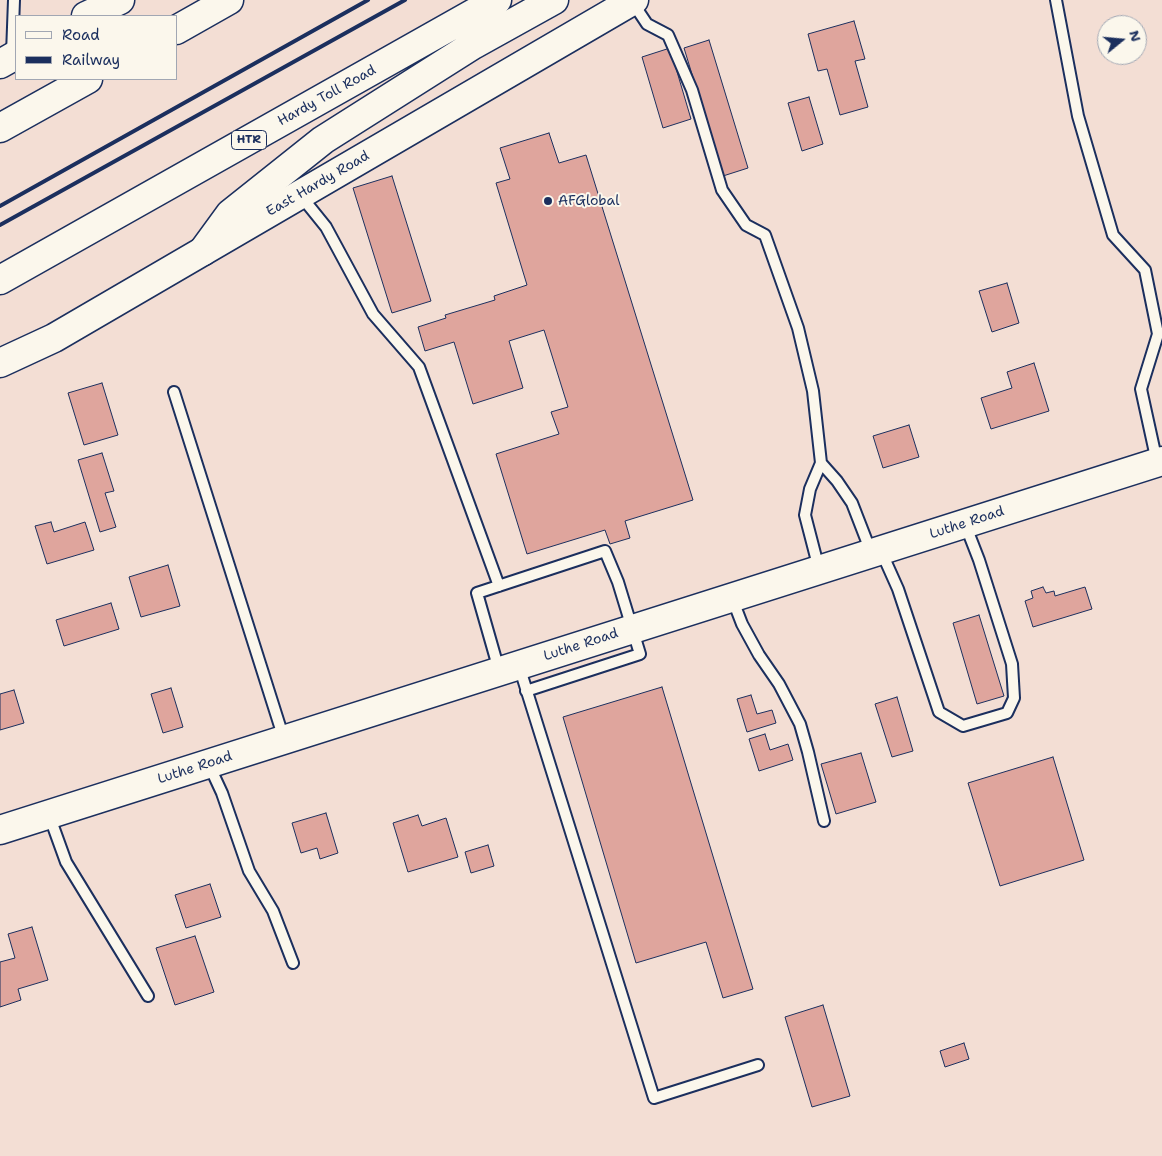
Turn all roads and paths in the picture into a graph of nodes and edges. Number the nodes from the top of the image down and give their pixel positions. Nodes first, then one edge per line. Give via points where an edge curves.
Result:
1 (14, 0) edge
2 (111, 0) edge
3 (120, 0) edge
4 (229, 0) edge
5 (497, 0) edge
6 (554, 0) edge
7 (1056, 0) edge
8 (633, 1) edge
9 (86, 15) edge
10 (86, 15) edge
11 (178, 29) edge
12 (9, 59) edge
13 (86, 80) edge
14 (0, 128) edge
15 (300, 195) junction
16 (203, 251) junction
17 (0, 280) edge
18 (0, 363) edge
19 (174, 392) dead end
20 (1160, 461) edge
21 (821, 463) junction
22 (964, 524) junction
23 (876, 552) junction
24 (819, 570) junction
25 (499, 586) junction
26 (732, 597) junction
27 (632, 629) junction
28 (509, 668) junction
29 (526, 691) junction
30 (284, 740) junction
31 (208, 764) junction
32 (48, 814) junction
33 (824, 821) dead end
34 (0, 830) edge
35 (293, 962) dead end
36 (148, 996) dead end
37 (758, 1065) dead end

1 - 12 lane
2 - 9 main road
3 - 10 main road
4 - 11 main road
5 - 17 main road, Hardy Toll Road / HTR
6 - 16 main road via 473,45 323,140 230,214
7 - 20 lane via 1078,116 1113,235 1145,270 1158,334 1141,389
8 - 15 main road, East Hardy Road
8 - 21 lane via 647,24 668,35 692,90 722,190 746,225 765,234 798,328 813,391
13 - 14 main road
15 - 16 main road, East Hardy Road
15 - 25 lane via 326,227 373,314 418,367
16 - 18 main road, East Hardy Road via 54,338
19 - 30 lane
20 - 22 main road, Luthe Road
21 - 23 lane via 852,503
21 - 24 lane via 810,489 805,515
22 - 23 main road, Luthe Road
22 - 23 lane via 979,560 1012,664 1014,698 1007,713 963,726 939,712 898,589
23 - 24 main road, Luthe Road
24 - 26 main road, Luthe Road
25 - 27 lane via 606,551
25 - 28 lane via 477,593
26 - 27 main road, Luthe Road
26 - 33 lane via 742,624 800,724
27 - 28 main road, Luthe Road
27 - 29 lane via 640,654
28 - 29 lane
28 - 30 main road, Luthe Road
29 - 37 lane via 654,1098
30 - 31 main road, Luthe Road
31 - 32 main road, Luthe Road
31 - 35 lane via 222,793 249,871 273,911
32 - 34 main road, Luthe Road
32 - 36 lane via 66,862

